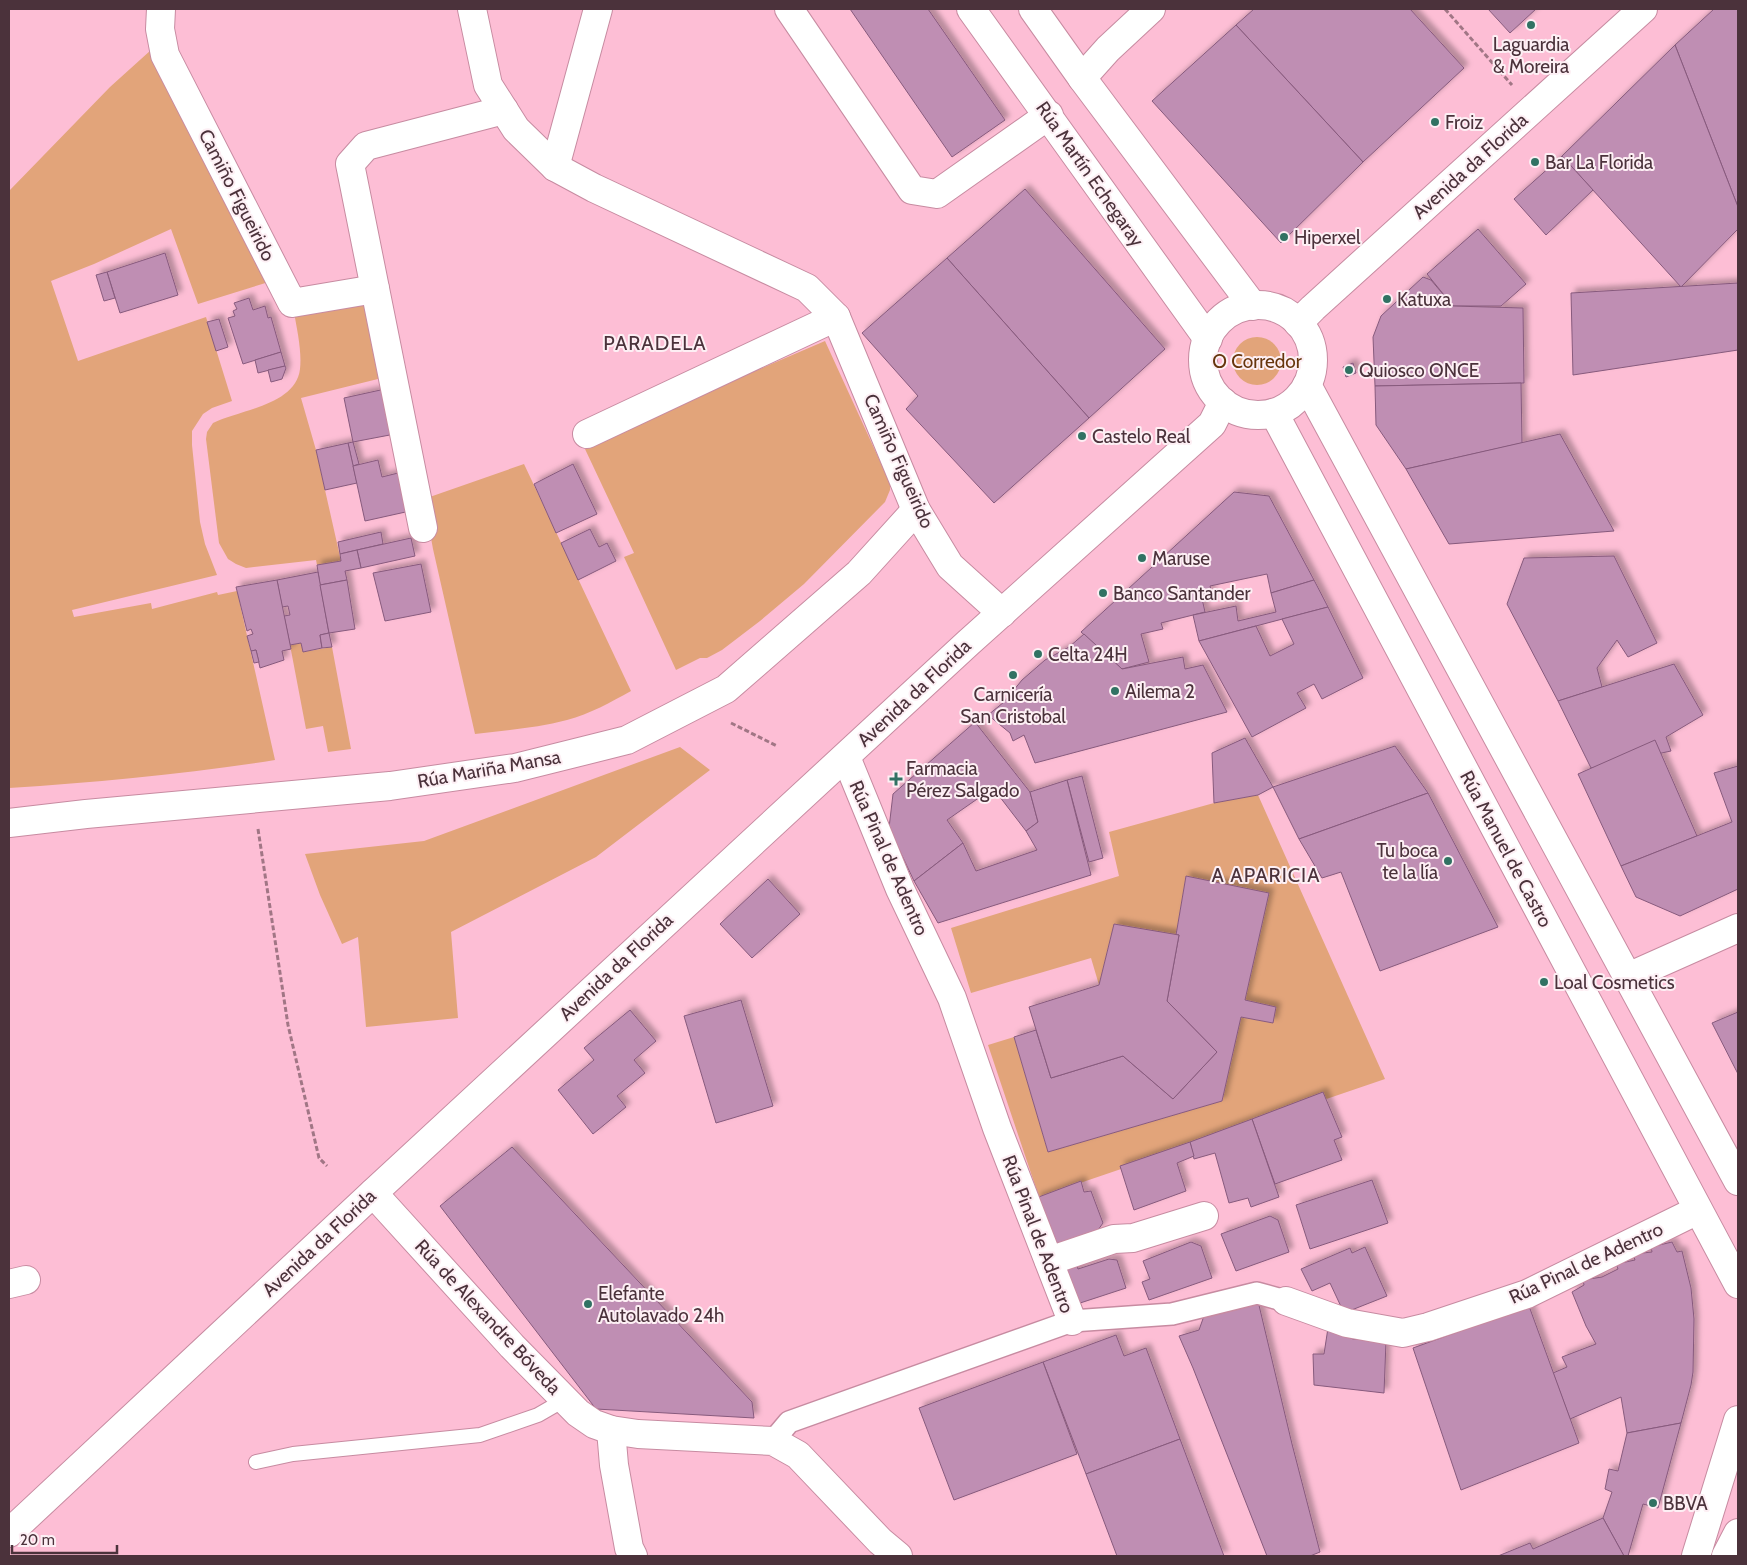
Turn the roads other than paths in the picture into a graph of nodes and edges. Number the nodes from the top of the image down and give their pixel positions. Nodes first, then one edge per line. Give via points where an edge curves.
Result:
1 (161, 9) edge
2 (472, 9) edge
3 (598, 9) edge
4 (789, 9) edge
5 (971, 9) edge
6 (1033, 9) edge
7 (1151, 9) edge
8 (1643, 9) edge
9 (1082, 78) junction
10 (504, 110) junction
11 (1049, 116) junction
12 (555, 166) junction
13 (375, 289) junction
14 (1252, 306) junction
15 (836, 318) junction
16 (1298, 323) junction
17 (1208, 339) junction
18 (1307, 385) junction
19 (1223, 402) junction
20 (1274, 413) junction
21 (587, 434) dead end
22 (916, 510) junction
23 (423, 528) dead end
24 (1002, 613) junction
25 (846, 757) junction
26 (9, 823) edge
27 (1738, 928) edge
28 (1628, 977) junction
29 (1738, 1181) edge
30 (373, 1193) junction
31 (1698, 1210) junction
32 (1204, 1216) dead end
33 (1049, 1261) junction
34 (1738, 1284) edge
35 (1286, 1302) joint
36 (1072, 1321) junction
37 (564, 1400) junction
38 (1738, 1420) edge
39 (611, 1430) junction
40 (773, 1441) junction
41 (256, 1462) dead end
42 (9, 1533) edge
43 (1738, 1533) edge
44 (633, 1556) edge
45 (898, 1556) edge
46 (1696, 1556) edge
47 (1726, 1556) edge

1 - 13 street, Camiño Figueirido via 160,29 165,54 292,303
2 - 10 street, Camiño Figueirido via 488,85
3 - 12 street
4 - 11 street via 912,190 937,194
5 - 11 street, Rúa Martín Echegaray
6 - 9 street
7 - 9 street
8 - 16 street, Avenida da Florida
9 - 14 street
10 - 12 street, Camiño Figueirido via 516,129
10 - 13 street via 366,146 350,164
11 - 17 street, Rúa Martín Echegaray
12 - 15 street, Camiño Figueirido via 594,188 807,288
13 - 23 street
14 - 16 street via 1269,306 1285,312
14 - 17 street via 1226,316
15 - 21 street
15 - 22 street, Camiño Figueirido
16 - 18 street via 1313,352 1313,369
17 - 19 street via 1203,356 1205,373
18 - 20 street via 1299,398
18 - 28 street
19 - 20 street via 1238,412 1256,416
19 - 24 street, Avenida da Florida via 1212,424
20 - 31 street, Rúa Manuel de Castro
22 - 24 street, Camiño Figueirido via 950,566
22 - 26 street, Rúa Mariña Mansa via 859,573 726,689 627,740 515,768 390,786
24 - 25 street, Avenida da Florida
25 - 30 street, Avenida da Florida
25 - 33 street, Rúa Pinal de Adentro via 900,889 952,998
27 - 28 street
28 - 29 street
30 - 37 street, Rúa de Alexandre Bóveda
30 - 42 street, Avenida da Florida
31 - 34 street, Rúa Manuel de Castro
31 - 35 street, Rúa Pinal de Adentro via 1526,1294 1403,1333 1347,1323
32 - 33 street via 1133,1238 1114,1239
33 - 36 street, Rúa Pinal de Adentro
35 - 36 street, Rúa Pinal de Adentro via 1257,1293 1172,1314
36 - 40 street via 790,1422
37 - 39 street, Rúa de Alexandre Bóveda via 594,1424
37 - 41 lane via 538,1415 480,1435 293,1454
38 - 46 street
39 - 40 street, Rúa de Alexandre Bóveda
39 - 44 street via 614,1465
40 - 45 street, Rúa de Alexandre Bóveda via 798,1455
43 - 47 street

